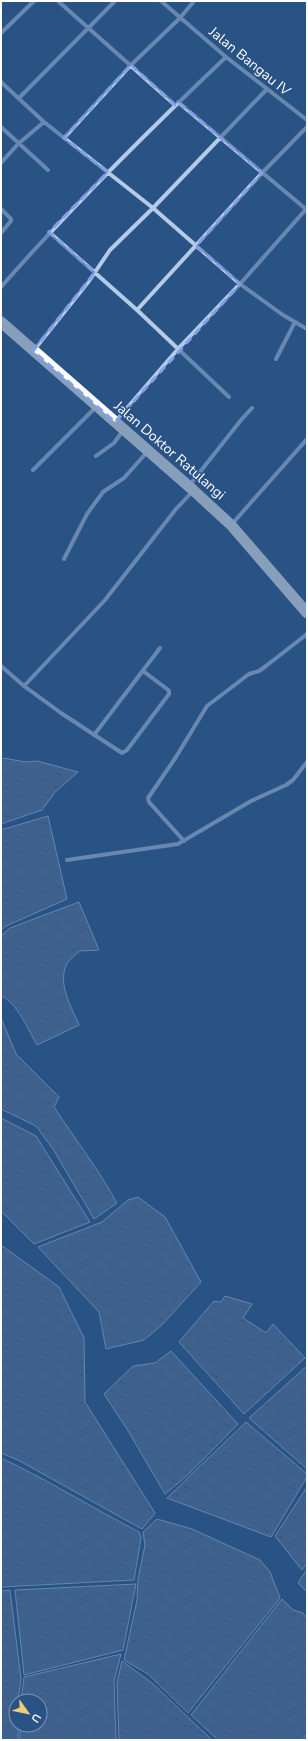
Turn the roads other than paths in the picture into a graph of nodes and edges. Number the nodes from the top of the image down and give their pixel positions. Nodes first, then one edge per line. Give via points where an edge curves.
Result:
1 (34, 1) edge
2 (58, 1) edge
3 (115, 1) edge
4 (161, 1) edge
5 (194, 1) edge
6 (180, 18) junction
7 (89, 28) junction
8 (1, 33) edge
9 (226, 57) junction
10 (131, 65) junction
11 (1, 82) edge
12 (267, 89) junction
13 (19, 98) junction
14 (177, 104) junction
15 (307, 120) edge
16 (44, 122) junction
17 (1, 127) edge
18 (307, 127) edge
19 (64, 138) junction
20 (220, 138) junction
21 (18, 144) junction
22 (1, 163) edge
23 (48, 170) dead end
24 (108, 172) junction
25 (262, 173) junction
26 (153, 208) junction
27 (1, 209) edge
28 (307, 209) edge
29 (49, 232) junction
30 (1, 233) edge
31 (196, 246) junction
32 (95, 272) junction
33 (240, 284) junction
34 (1, 286) edge
35 (137, 310) junction
36 (1, 322) edge
37 (295, 322) junction
38 (307, 329) edge
39 (178, 349) junction
40 (33, 351) junction
41 (276, 359) dead end
42 (229, 397) dead end
43 (97, 406) junction
44 (252, 408) dead end
45 (115, 422) junction
46 (124, 429) junction
47 (307, 439) edge
48 (148, 450) junction
49 (96, 456) dead end
50 (33, 470) dead end
51 (191, 488) junction
52 (231, 525) junction
53 (64, 559) dead end
54 (307, 613) edge
55 (307, 634) edge
56 (160, 648) dead end
57 (1, 666) edge
58 (143, 671) junction
59 (24, 686) junction
60 (94, 735) junction
61 (307, 762) edge
62 (184, 841) junction
63 (67, 860) dead end

1 - 8 street
2 - 7 street
3 - 7 street
4 - 6 street, Jalan Bangau IV
5 - 6 street
6 - 9 street, Jalan Bangau IV
6 - 10 street
7 - 10 street
7 - 13 street
9 - 12 street, Jalan Bangau IV
9 - 14 street
10 - 14 street
10 - 19 street
11 - 13 street
12 - 15 street, Jalan Bangau IV
12 - 20 street
13 - 16 street
14 - 20 street
14 - 24 street
16 - 19 street
16 - 21 street
17 - 21 street
18 - 25 street
19 - 24 street
20 - 25 street
20 - 26 street
21 - 22 street
21 - 23 street
24 - 26 street
24 - 29 street
25 - 28 street
25 - 31 street
26 - 31 street
26 - 32 street via 113,247
27 - 30 street via 11,219
28 - 33 street
29 - 32 street
29 - 34 street
31 - 33 street
31 - 35 street
32 - 35 street
32 - 40 street
33 - 37 street
33 - 39 street
35 - 39 street
36 - 40 highway, Jalan Doktor Ratulangi
37 - 38 street
37 - 41 street
39 - 42 street
39 - 45 street
40 - 43 highway, Jalan Doktor Ratulangi
43 - 45 highway, Jalan Doktor Ratulangi
43 - 50 street
44 - 51 street via 240,420
45 - 46 highway, Jalan Doktor Ratulangi
46 - 48 highway, Jalan Doktor Ratulangi
46 - 49 street via 114,443
47 - 52 street
48 - 51 highway, Jalan Doktor Ratulangi
48 - 53 street via 124,478 103,492 87,514
51 - 52 highway, Jalan Doktor Ratulangi
51 - 59 street via 105,600
52 - 54 highway, Jalan Doktor Ratulangi
55 - 62 street via 266,666 249,674 207,706 148,798
56 - 58 street
57 - 59 street
58 - 60 street
58 - 60 street via 169,691 167,698 124,752
59 - 60 street
61 - 62 street via 294,780 251,801
62 - 63 street

